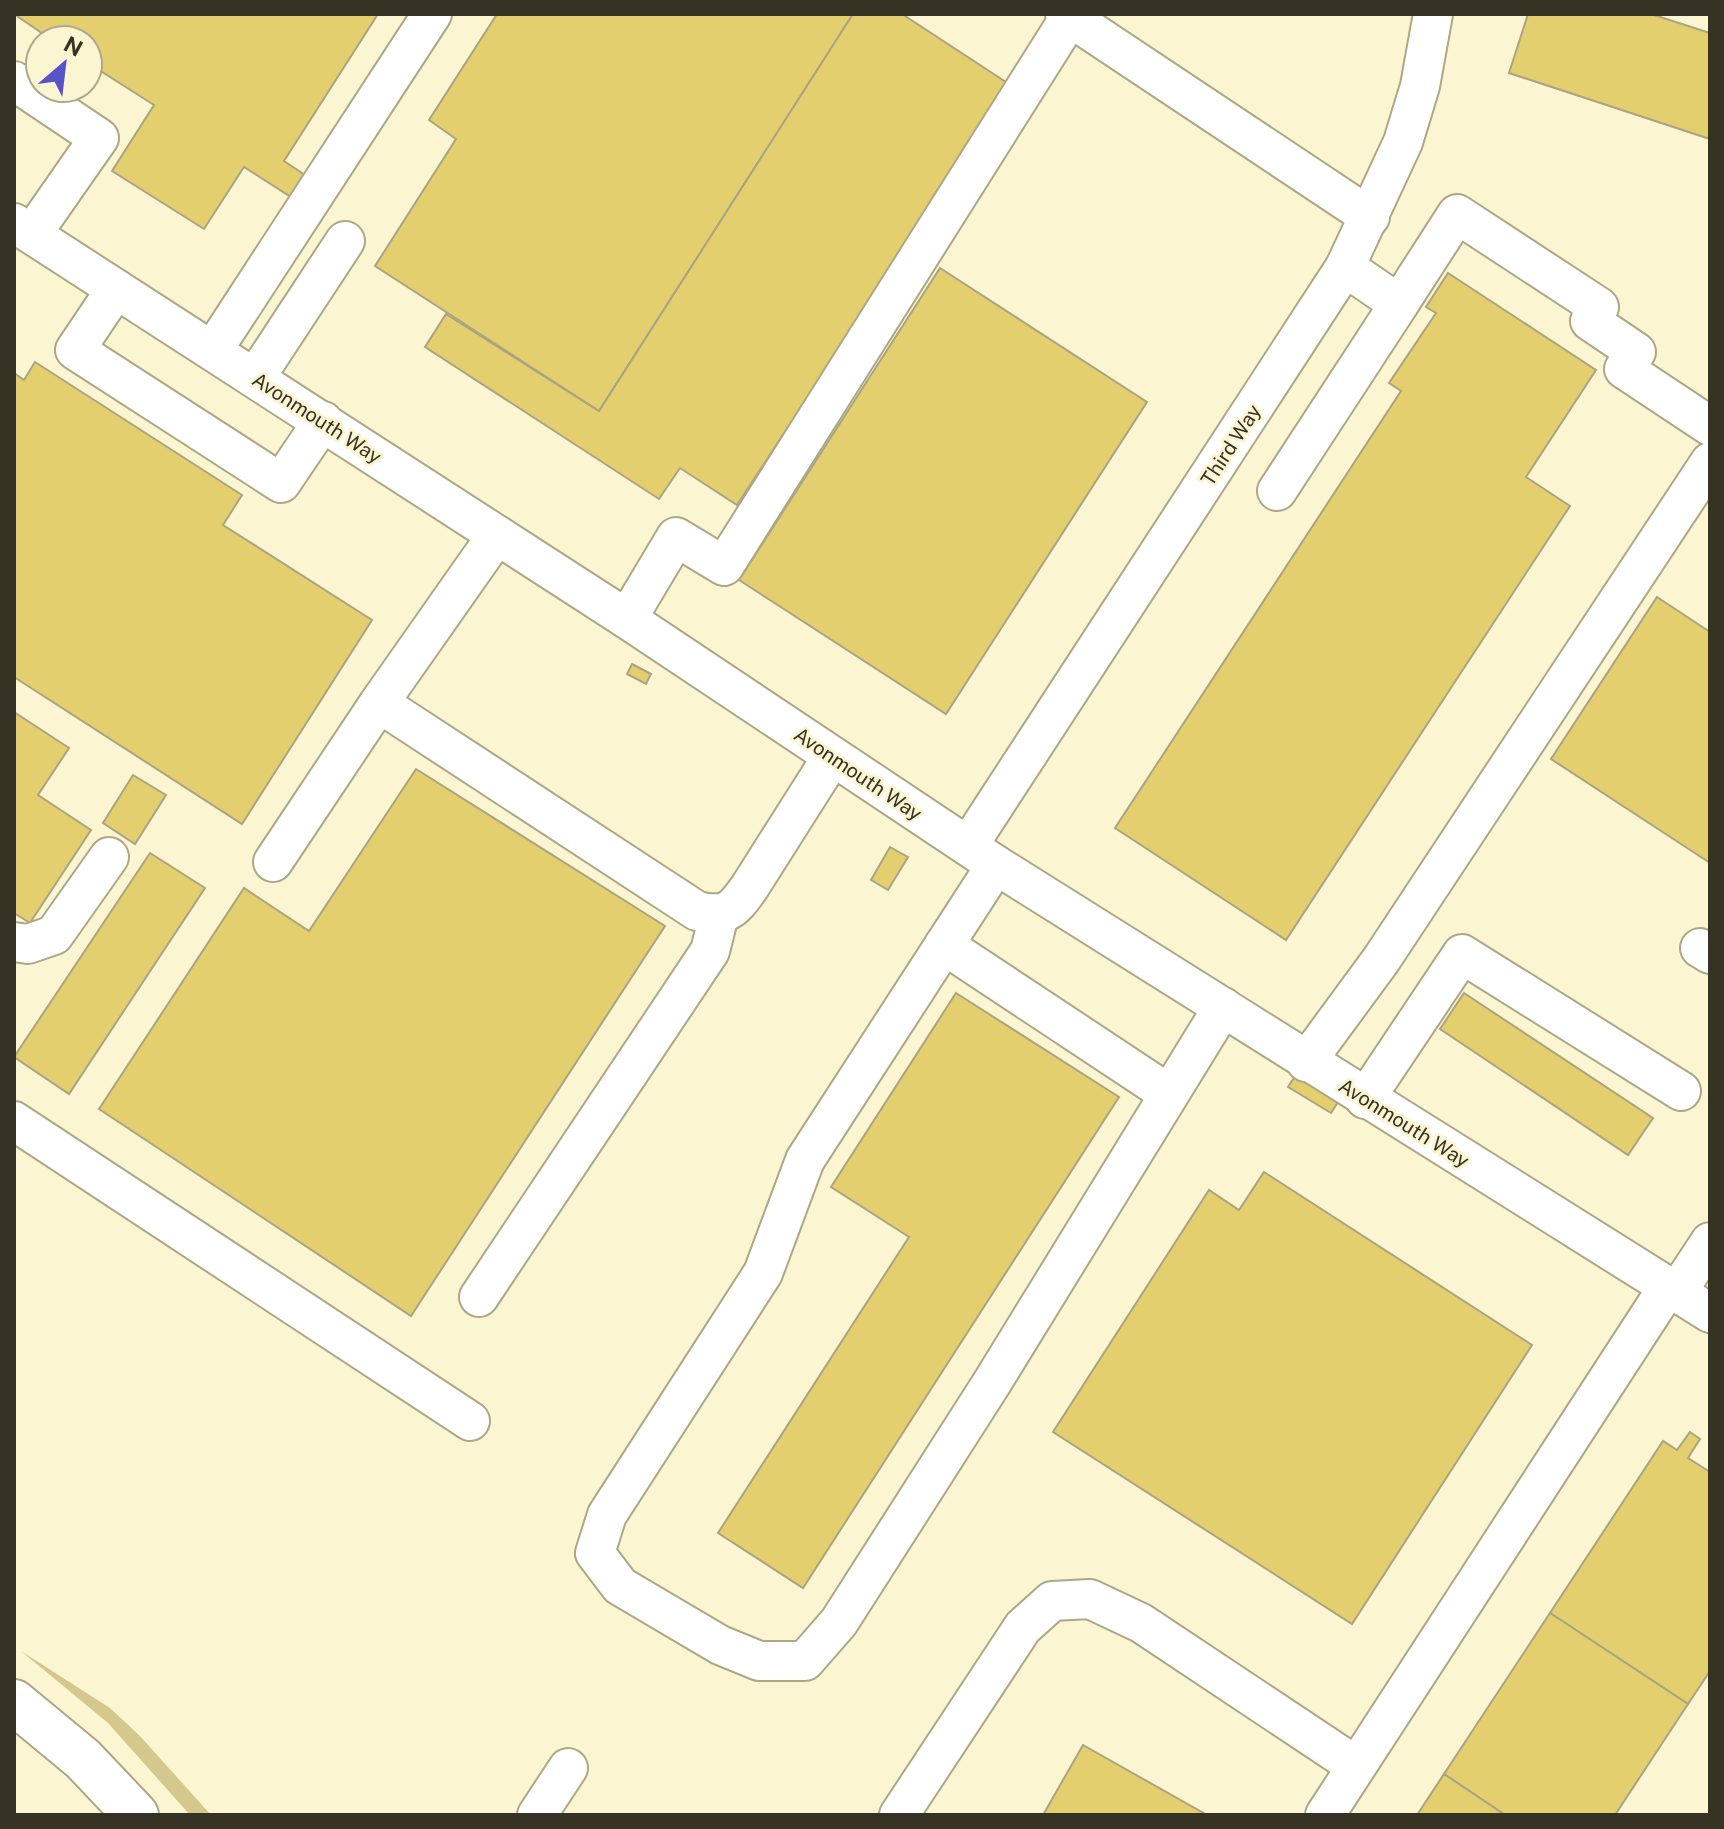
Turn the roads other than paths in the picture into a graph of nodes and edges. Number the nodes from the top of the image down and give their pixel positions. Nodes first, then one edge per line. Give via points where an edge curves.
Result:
1 (432, 14) edge
2 (1433, 14) edge
3 (1067, 16) edge
4 (14, 81) edge
5 (1370, 217) junction
6 (23, 228) edge
7 (345, 241) dead end
8 (1345, 267) junction
9 (116, 289) junction
10 (1399, 304) junction
11 (213, 350) junction
12 (255, 378) junction
13 (323, 421) junction
14 (1708, 421) edge
15 (1710, 462) edge
16 (1277, 491) dead end
17 (497, 535) junction
18 (627, 619) junction
19 (379, 703) junction
20 (832, 757) junction
21 (982, 856) junction
22 (109, 857) dead end
23 (273, 862) dead end
24 (719, 915) junction
25 (14, 942) edge
26 (944, 945) junction
27 (1223, 1007) junction
28 (1306, 1062) junction
29 (1681, 1091) dead end
30 (1169, 1094) junction
31 (1365, 1099) junction
32 (14, 1121) edge
33 (1710, 1242) edge
34 (1673, 1290) junction
35 (479, 1297) dead end
36 (1710, 1313) edge
37 (470, 1421) dead end
38 (14, 1702) edge
39 (1356, 1766) junction
40 (568, 1768) dead end
41 (130, 1808) edge
42 (537, 1815) edge
43 (899, 1815) edge
44 (1325, 1815) edge

1 - 11 street
2 - 5 street, Third Way via 1403,142
3 - 5 street
3 - 18 street via 724,566 676,537
4 - 6 street via 99,138
5 - 8 street, Third Way
6 - 9 street, Avonmouth Way
7 - 12 street
8 - 10 street
8 - 21 street, Third Way
9 - 11 street, Avonmouth Way
9 - 13 street via 75,350 268,475 281,483
10 - 14 street via 1457,214 1599,307 1590,321
10 - 16 street
11 - 12 street, Avonmouth Way
12 - 13 street, Avonmouth Way
13 - 17 street, Avonmouth Way
15 - 28 street via 1390,947
17 - 18 street, Avonmouth Way
17 - 19 street
18 - 20 street, Avonmouth Way
19 - 23 street
19 - 24 street via 697,911
20 - 21 street, Avonmouth Way
20 - 24 street via 736,907
21 - 26 street, Third Way
21 - 27 street, Avonmouth Way
22 - 25 street via 54,935 28,944
24 - 35 street via 710,951
26 - 30 street
26 - 30 street, Third Way via 805,1160 763,1273 607,1515 595,1553 620,1586 720,1645 759,1661 805,1661 839,1622
27 - 28 street, Avonmouth Way
27 - 30 street
28 - 31 street, Avonmouth Way
29 - 31 street via 1462,954
31 - 34 street, Avonmouth Way
32 - 37 street
33 - 34 street
34 - 36 street, Avonmouth Way
34 - 39 street
38 - 41 highway via 83,1759
39 - 43 street via 1141,1623 1090,1599 1052,1601 1023,1627
39 - 44 street
40 - 42 street

